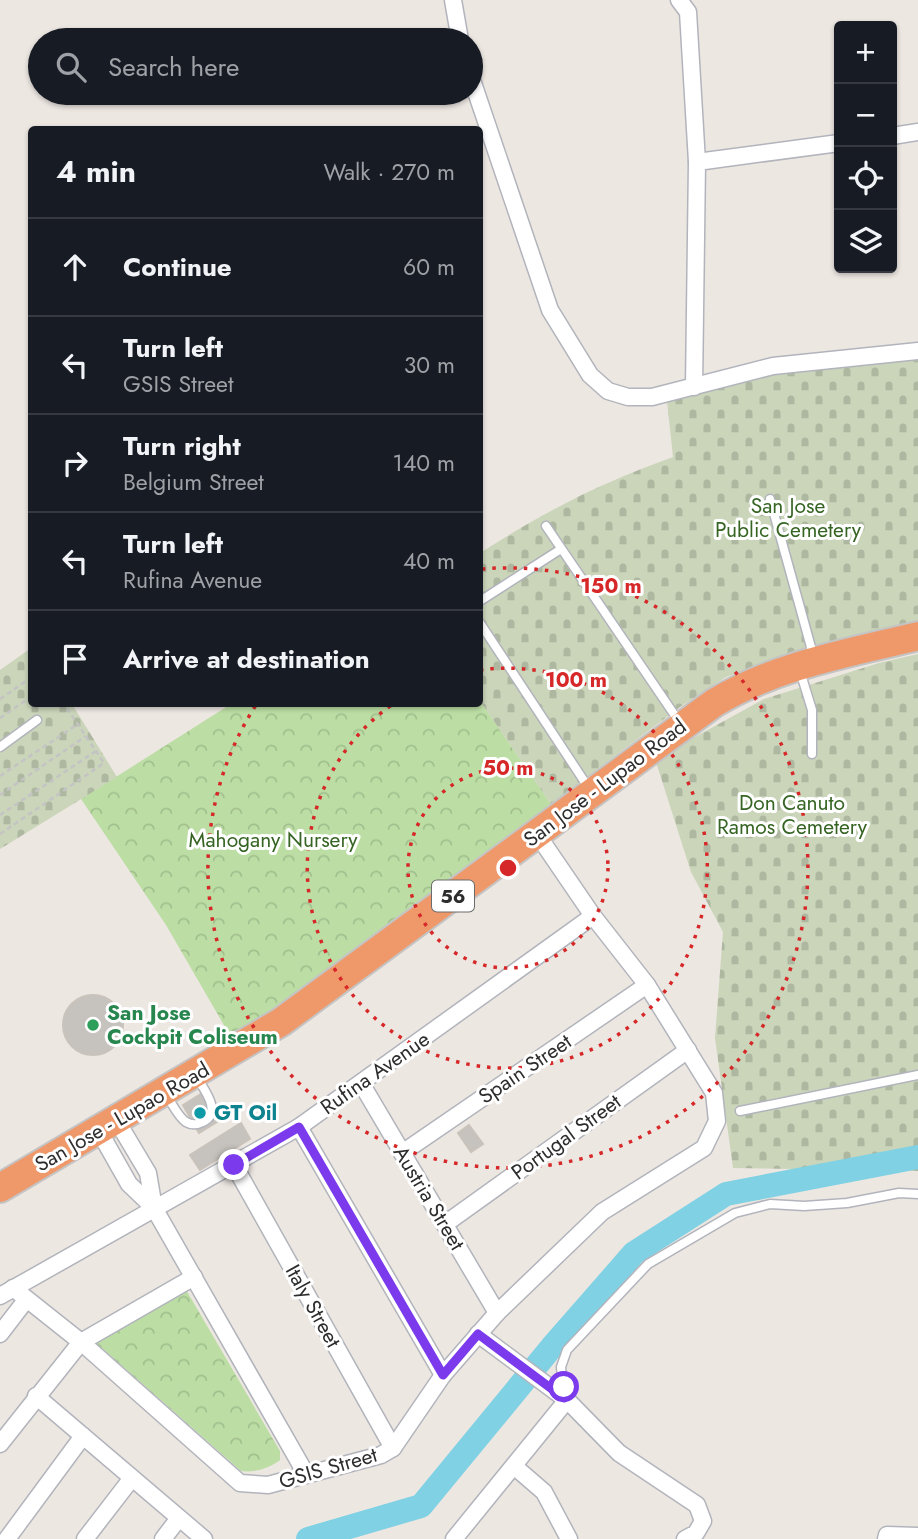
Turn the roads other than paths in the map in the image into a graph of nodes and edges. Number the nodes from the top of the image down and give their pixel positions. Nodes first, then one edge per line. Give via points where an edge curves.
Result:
1 (453, 0) edge
2 (679, 0) edge
3 (458, 28) edge
4 (480, 105) edge
5 (918, 132) edge
6 (897, 135) edge
7 (834, 144) edge
8 (697, 163) junction
9 (918, 352) edge
10 (694, 387) junction
11 (770, 499) dead end
12 (546, 526) dead end
13 (561, 549) junction
14 (483, 599) edge
15 (483, 628) edge
16 (918, 636) edge
17 (807, 663) junction
18 (37, 720) dead end
19 (681, 725) junction
20 (0, 747) edge
21 (812, 754) dead end
22 (591, 793) junction
23 (537, 834) junction
24 (593, 916) junction
25 (647, 985) junction
26 (688, 1050) junction
27 (195, 1074) junction
28 (918, 1074) edge
29 (361, 1083) junction
30 (165, 1092) junction
31 (740, 1111) dead end
32 (108, 1126) junction
33 (299, 1127) junction
34 (402, 1153) junction
35 (234, 1165) junction
36 (0, 1188) edge
37 (918, 1194) edge
38 (154, 1208) junction
39 (445, 1224) junction
40 (194, 1277) junction
41 (6, 1292) edge
42 (26, 1300) junction
43 (497, 1313) junction
44 (0, 1334) edge
45 (478, 1334) junction
46 (81, 1342) junction
47 (443, 1375) junction
48 (36, 1396) junction
49 (566, 1399) junction
50 (83, 1436) junction
51 (0, 1444) edge
52 (393, 1448) junction
53 (514, 1467) junction
54 (306, 1474) junction
55 (132, 1478) junction
56 (179, 1518) junction
57 (918, 1536) edge
58 (7, 1539) edge
59 (85, 1539) edge
60 (163, 1539) edge
61 (204, 1539) edge
62 (454, 1539) edge
63 (569, 1539) edge
64 (685, 1539) edge
65 (886, 1539) edge

1 - 3 street
2 - 8 street via 688,12
4 - 10 street via 550,310 590,375 608,391 628,397 660,396
5 - 6 street
7 - 8 street
8 - 10 street
9 - 10 street via 773,366
11 - 17 lane
12 - 13 lane
13 - 14 lane
13 - 19 lane
15 - 22 lane
16 - 17 highway, San Jose - Lupao Road / 56
17 - 19 highway, San Jose - Lupao Road / 56 via 741,687
17 - 21 lane
18 - 20 lane
19 - 22 highway, San Jose - Lupao Road / 56
22 - 23 highway, San Jose - Lupao Road / 56
23 - 24 street
23 - 27 highway, San Jose - Lupao Road / 56 via 281,1022
24 - 25 street
24 - 29 street, Rufina Avenue
25 - 26 street
25 - 34 street, Spain Street
26 - 39 street, Portugal Street
26 - 43 street, GSIS Street via 716,1098 717,1121 705,1148 601,1212
27 - 30 highway, San Jose - Lupao Road / 56
27 - 30 lane via 212,1104 204,1121 191,1124 183,1120
28 - 31 lane
29 - 33 street, Rufina Avenue
29 - 34 street, Austria Street
30 - 32 highway, San Jose - Lupao Road / 56
32 - 36 highway, San Jose - Lupao Road / 56
32 - 38 street via 129,1184
33 - 35 street, Rufina Avenue
33 - 47 street
34 - 39 street, Austria Street
35 - 38 street, Rufina Avenue
35 - 52 street, Italy Street
37 - 49 lane via 804,1206 770,1204 735,1213 648,1264 567,1350 561,1367
38 - 40 street
38 - 41 street, Rufina Avenue
39 - 43 street, Austria Street
40 - 46 street
40 - 54 street
41 - 42 street, GSIS Street
42 - 44 street
42 - 46 street, GSIS Street
43 - 45 street, GSIS Street
45 - 47 street, GSIS Street
45 - 49 street
46 - 48 street
46 - 54 street, GSIS Street via 234,1480 262,1486
47 - 52 street, GSIS Street
48 - 50 street
48 - 51 street
49 - 53 street
49 - 64 street via 619,1453 697,1505 703,1521 696,1533
50 - 55 street
50 - 58 street
52 - 54 street, GSIS Street
53 - 62 street
53 - 63 street via 544,1492
55 - 56 street
55 - 59 street
56 - 60 street
56 - 61 street
57 - 65 street via 887,1535

